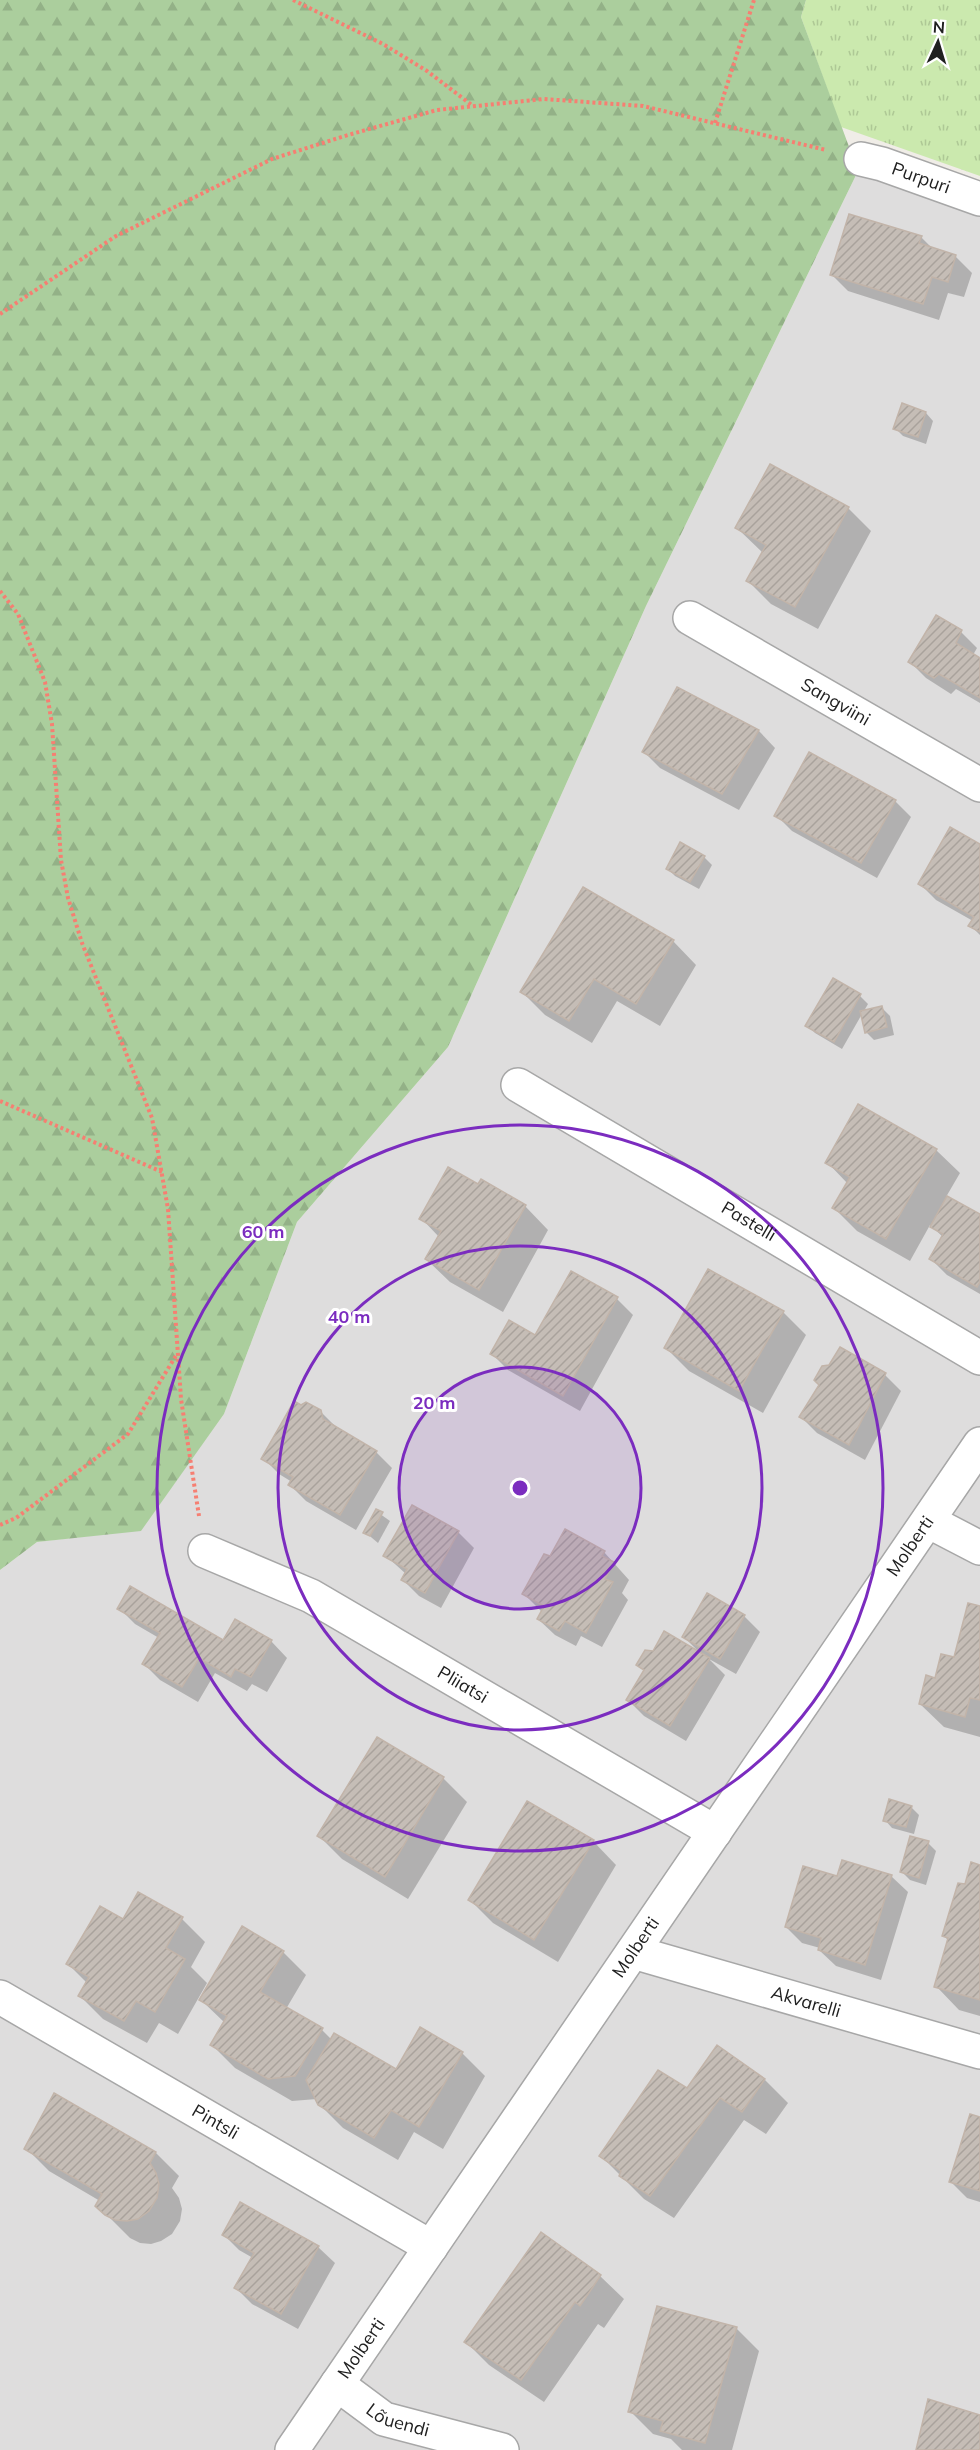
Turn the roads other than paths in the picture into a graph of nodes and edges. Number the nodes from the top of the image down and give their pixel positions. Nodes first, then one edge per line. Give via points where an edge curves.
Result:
1 (861, 159) road end
2 (980, 199) edge
3 (690, 618) dead end
4 (980, 785) edge
5 (518, 1085) dead end
6 (980, 1358) edge
7 (980, 1444) edge
8 (928, 1521) junction
9 (980, 1548) edge
10 (205, 1551) road end
11 (715, 1832) junction
12 (633, 1952) junction
13 (0, 1997) edge
14 (980, 2052) edge
15 (431, 2247) junction
16 (337, 2384) junction
17 (292, 2450) edge
18 (502, 2450) edge

1 - 2 street, Purpuri
3 - 4 street, Sangviini
5 - 6 street, Pastelli
7 - 8 street, Molberti
8 - 9 street
8 - 11 street, Molberti
10 - 11 street, Pliiatsi via 311,1596
11 - 12 street, Molberti
12 - 14 street, Akvarelli
12 - 15 street, Molberti
13 - 15 street, Pintsli
15 - 16 street, Molberti
16 - 17 street, Molberti
16 - 18 street, Lõuendi via 384,2419

